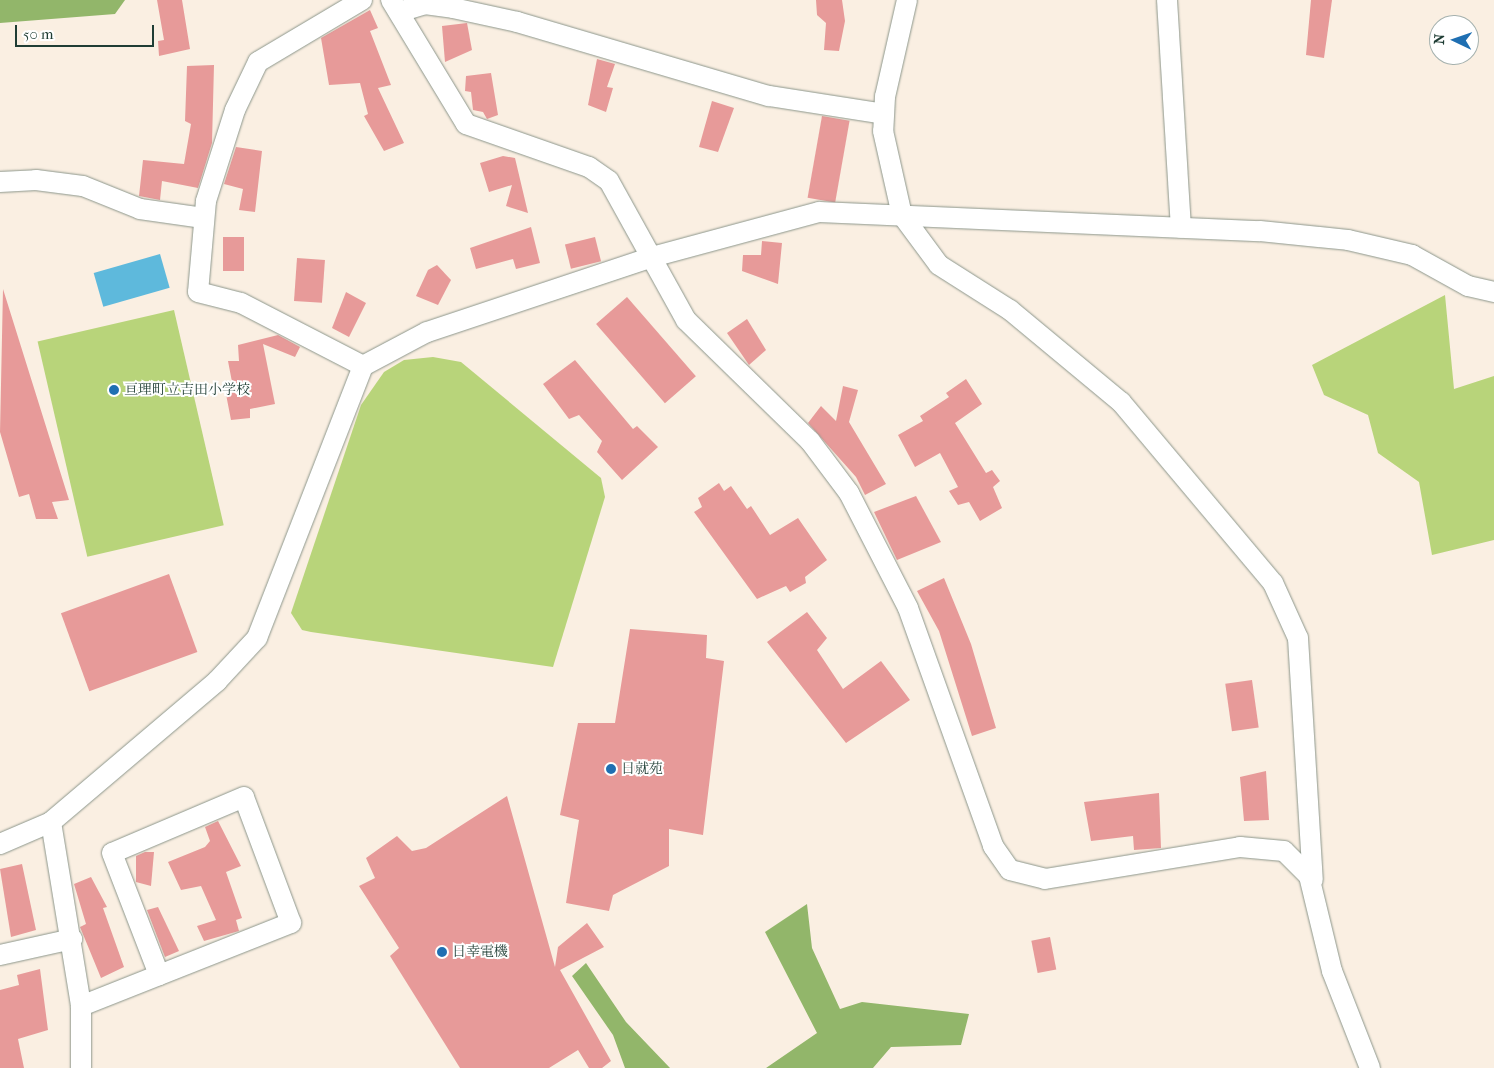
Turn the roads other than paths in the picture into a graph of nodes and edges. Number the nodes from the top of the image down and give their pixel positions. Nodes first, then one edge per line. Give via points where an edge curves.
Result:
1 (362, 0) edge
2 (907, 0) edge
3 (1167, 0) edge
4 (395, 6) edge
5 (884, 114) junction
6 (0, 182) edge
7 (902, 215) junction
8 (203, 218) junction
9 (1182, 228) junction
10 (652, 257) junction
11 (1494, 292) edge
12 (362, 366) junction
13 (50, 822) junction
14 (0, 844) edge
15 (1314, 894) junction
16 (72, 939) junction
17 (0, 956) edge
18 (159, 975) junction
19 (81, 1006) junction
20 (80, 1068) edge
21 (1370, 1068) edge

1 - 8 street via 258,62 235,110
2 - 5 street
3 - 9 street
4 - 5 street via 425,4 517,22 769,96
4 - 10 street via 466,124 589,167 609,181
5 - 7 street via 887,164
6 - 8 street via 36,180 83,186 140,209
7 - 9 street
7 - 10 street via 819,212
7 - 15 street via 939,265 1010,310 1121,402 1274,583 1298,638
8 - 12 street via 198,292 241,303
9 - 11 street via 1348,240 1412,255 1468,286
10 - 12 street via 427,332
10 - 15 street via 664,287 686,320 810,442 849,492 908,608 994,846 1010,870 1045,879 1240,847 1273,846 1303,866
12 - 13 street via 257,638 217,681
13 - 14 street
13 - 16 street
15 - 21 street via 1332,971
16 - 17 street
16 - 19 street
18 - 18 street via 291,923 244,798 112,852
18 - 19 street
19 - 20 street

